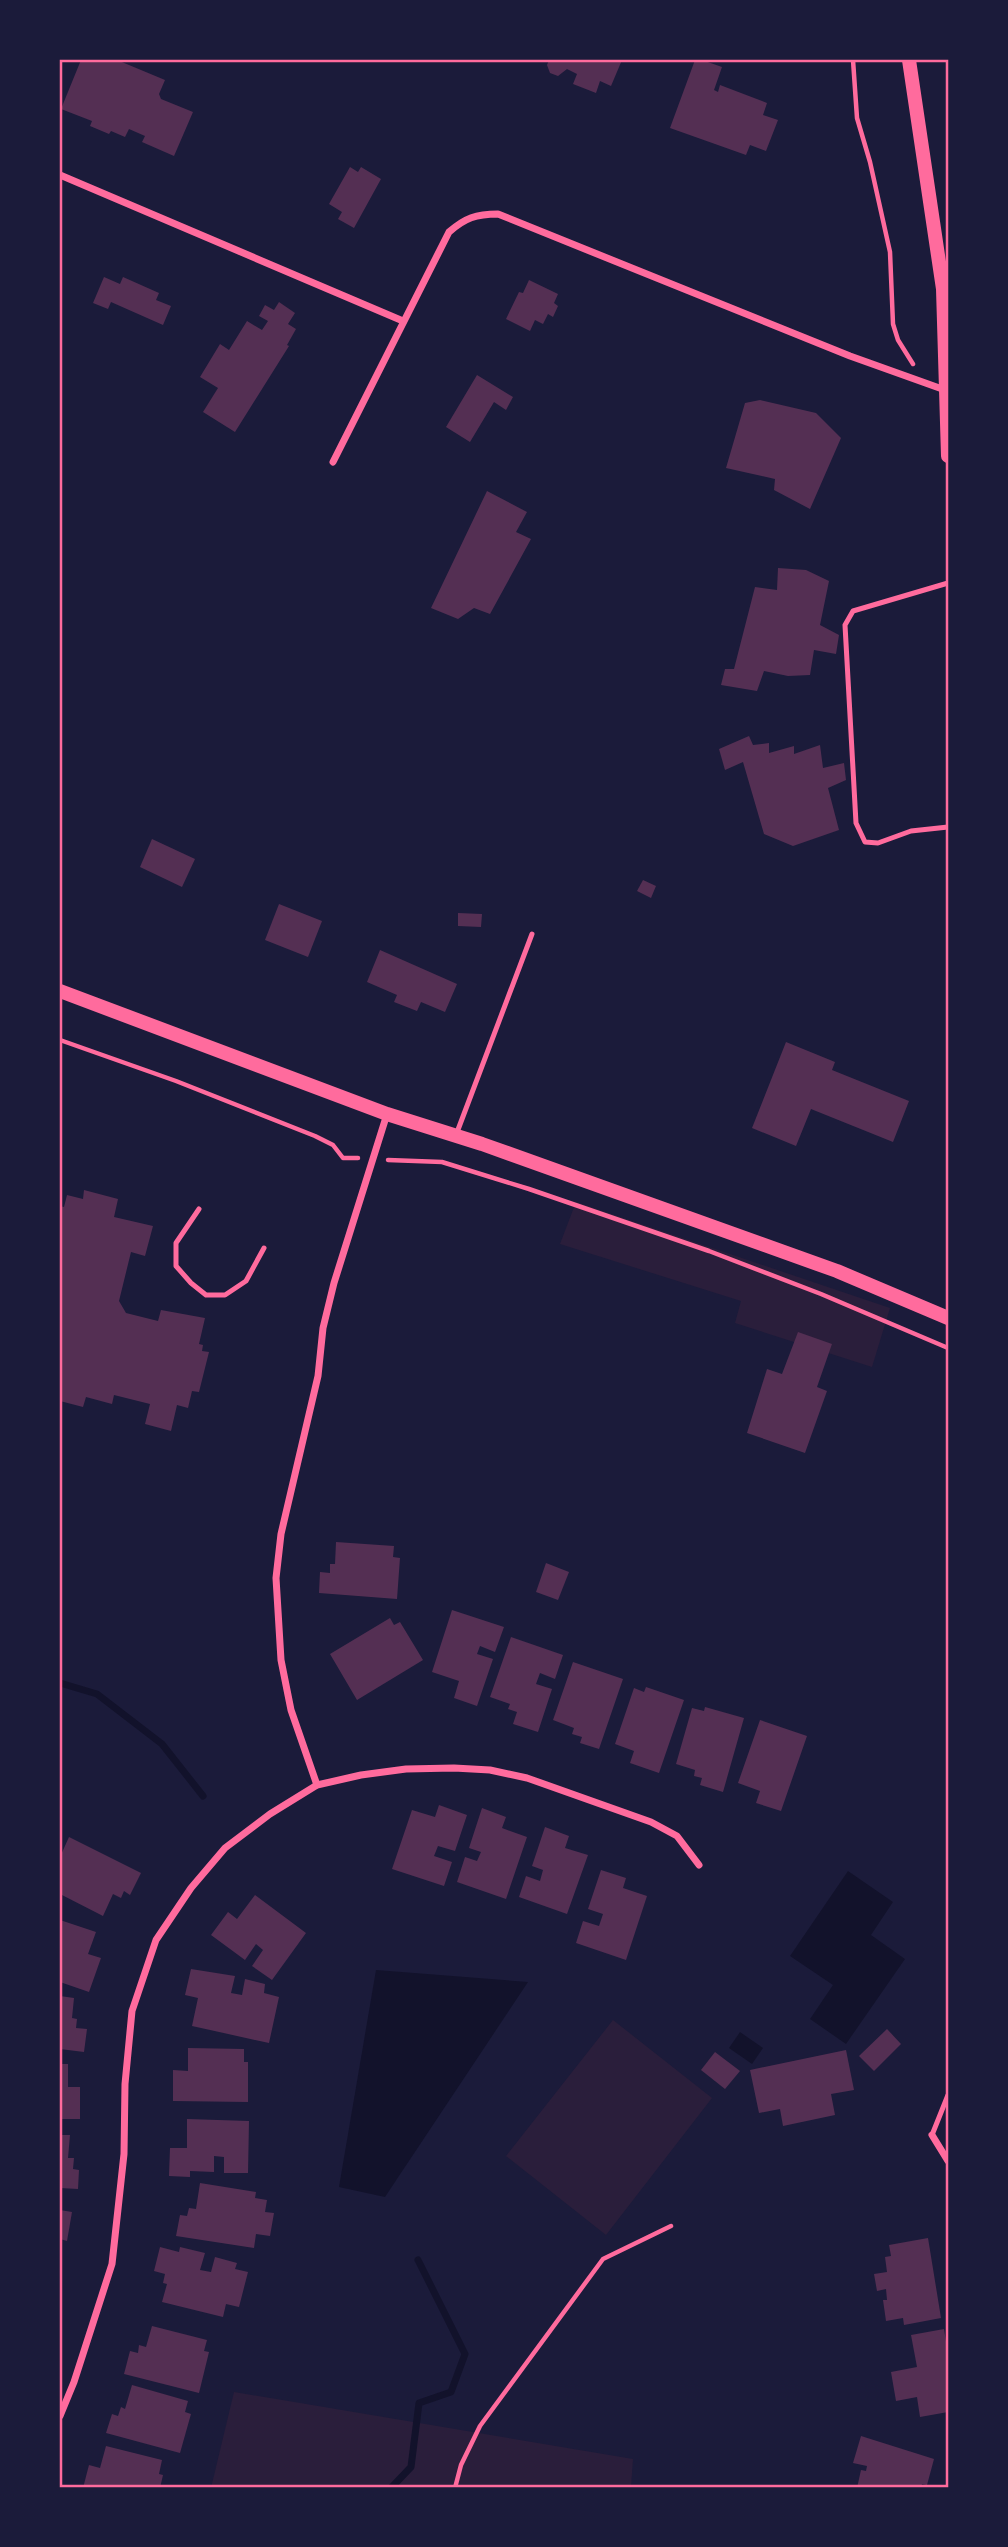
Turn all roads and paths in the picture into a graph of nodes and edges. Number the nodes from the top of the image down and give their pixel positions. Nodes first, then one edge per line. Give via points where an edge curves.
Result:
1 (853, 60) edge
2 (909, 60) edge
3 (60, 175) edge
4 (403, 321) junction
5 (919, 381) junction
6 (945, 390) junction
7 (948, 456) edge
8 (333, 462) dead end
9 (948, 583) edge
10 (948, 827) edge
11 (532, 934) dead end
12 (61, 992) edge
13 (60, 1040) edge
14 (387, 1114) junction
15 (455, 1138) junction
16 (372, 1159) junction
17 (199, 1209) dead end
18 (264, 1248) dead end
19 (948, 1318) edge
20 (948, 1348) edge
21 (317, 1785) junction
22 (699, 1866) dead end
23 (948, 2095) edge
24 (932, 2135) joint
25 (948, 2161) edge
26 (671, 2226) dead end
27 (60, 2416) edge
28 (455, 2487) edge

1 - 5 path via 857,118 890,252 893,324
2 - 6 main road via 943,289
3 - 4 street
4 - 5 street via 449,232 478,214 498,214
4 - 8 street
5 - 6 street
6 - 7 main road
9 - 10 lane via 853,611 845,625 856,823 865,842
11 - 15 lane
12 - 14 main road
13 - 16 path via 315,1136 333,1145 342,1158
14 - 15 main road
14 - 16 street
15 - 19 main road via 837,1271
16 - 20 path via 442,1162 528,1189 709,1251
16 - 21 street via 323,1328 318,1376 281,1534 276,1578 281,1660 291,1710
17 - 18 lane via 176,1243 176,1266 206,1295 225,1295 246,1280
21 - 22 street via 406,1769 490,1770 527,1778 651,1822 677,1836
21 - 27 street via 225,1849 191,1888 156,1940 132,2011 112,2264
23 - 24 lane
24 - 25 street
26 - 28 path via 603,2259 480,2426

